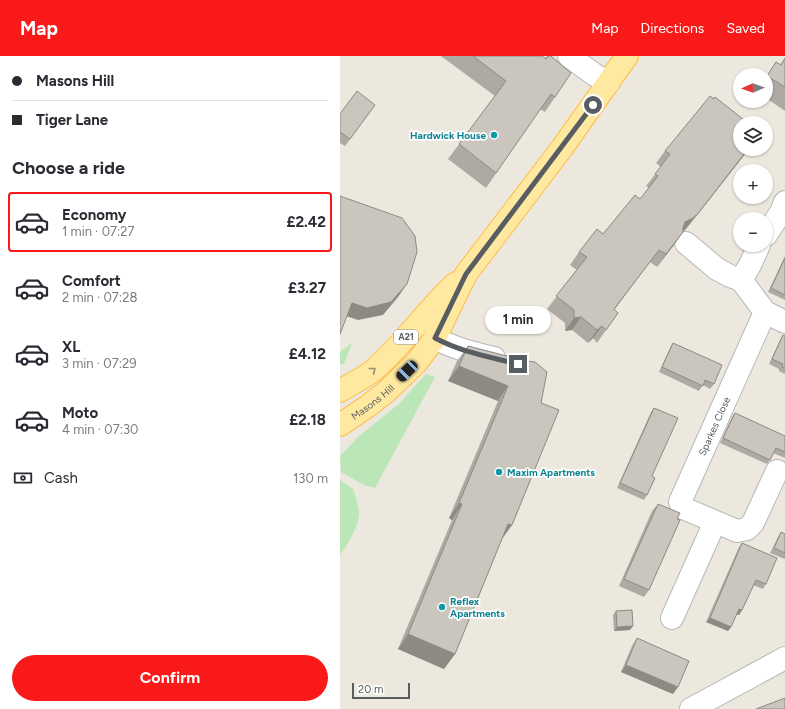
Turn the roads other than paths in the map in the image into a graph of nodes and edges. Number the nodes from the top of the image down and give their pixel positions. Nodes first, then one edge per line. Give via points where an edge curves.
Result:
1 (569, 56) edge
2 (627, 56) edge
3 (609, 82) junction
4 (785, 202) edge
5 (773, 224) edge
6 (686, 243) dead end
7 (756, 252) edge
8 (466, 274) junction
9 (741, 280) junction
10 (765, 312) junction
11 (785, 322) edge
12 (435, 338) junction
13 (511, 363) edge
14 (340, 391) edge
15 (340, 425) edge
16 (777, 471) dead end
17 (715, 522) junction
18 (672, 618) dead end
19 (785, 658) edge
20 (691, 709) edge

1 - 3 street
2 - 3 main road, Masons Hill / A21
3 - 8 main road, Masons Hill / A21
4 - 5 street
6 - 9 street via 717,269
7 - 9 street
8 - 12 main road, Masons Hill / A21
14 -> 8 main road, Masons Hill / A21 via 373,370 397,348 439,298
9 - 10 street
10 - 11 street
10 - 17 street, Sparkes Close via 680,502 683,508
12 - 13 street via 470,352
12 - 15 main road, Masons Hill / A21 via 417,362 388,391
16 - 17 street, Sparkes Close via 753,523 747,529 737,532
17 - 18 street
19 - 20 street

